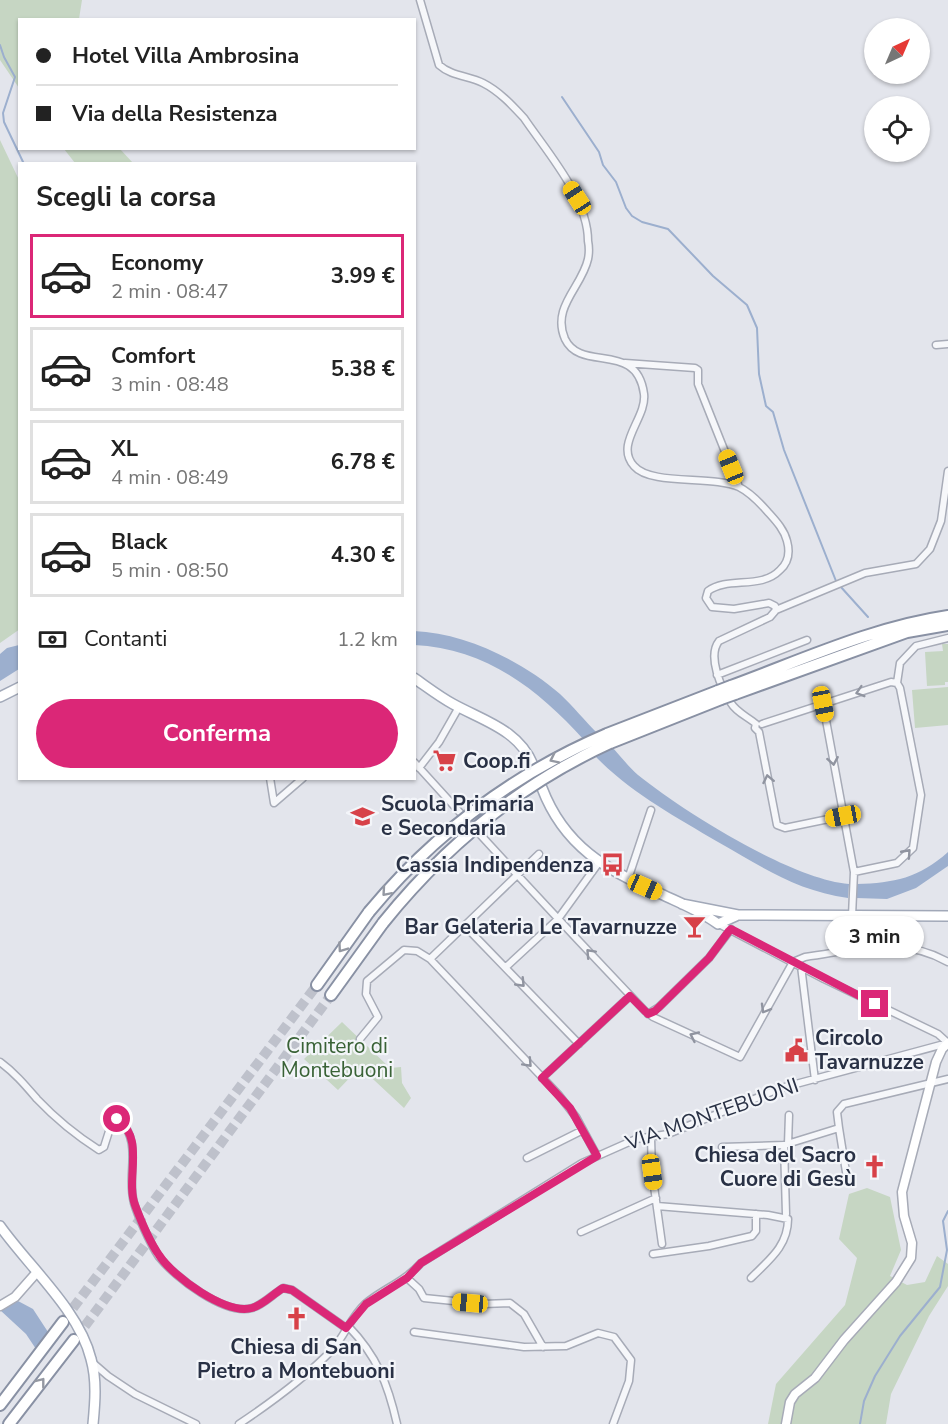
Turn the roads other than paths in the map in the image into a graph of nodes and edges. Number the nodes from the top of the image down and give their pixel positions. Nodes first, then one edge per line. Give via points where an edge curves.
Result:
1 (420, 0) edge
2 (948, 344) edge
3 (936, 345) dead end
4 (624, 363) junction
5 (948, 471) edge
6 (739, 488) junction
7 (776, 610) junction
8 (948, 616) edge
9 (948, 625) edge
10 (948, 638) edge
11 (807, 640) dead end
12 (717, 675) junction
13 (416, 679) edge
14 (897, 683) junction
15 (18, 688) edge
16 (733, 690) junction
17 (0, 697) edge
18 (823, 704) junction
19 (459, 707) junction
20 (759, 724) junction
21 (609, 739) junction
22 (416, 764) edge
23 (533, 765) dead end
24 (419, 768) junction
25 (270, 780) edge
26 (301, 780) edge
27 (542, 788) dead end
28 (651, 810) dead end
29 (843, 816) junction
30 (539, 854) dead end
31 (600, 861) junction
32 (854, 872) junction
33 (517, 876) junction
34 (627, 879) junction
35 (852, 916) junction
36 (948, 916) edge
37 (720, 918) junction
38 (558, 919) junction
39 (465, 926) junction
40 (734, 931) junction
41 (430, 960) junction
42 (793, 962) junction
43 (948, 962) edge
44 (801, 966) junction
45 (506, 967) junction
46 (317, 985) tunnel mouth
47 (331, 995) tunnel mouth
48 (630, 996) junction
49 (648, 1014) junction
50 (360, 1038) dead end
51 (948, 1043) edge
52 (579, 1044) junction
53 (0, 1062) edge
54 (542, 1078) junction
55 (948, 1079) edge
56 (815, 1080) junction
57 (930, 1083) junction
58 (789, 1115) dead end
59 (839, 1128) junction
60 (583, 1130) junction
61 (651, 1138) junction
62 (786, 1144) junction
63 (722, 1147) dead end
64 (597, 1156) junction
65 (527, 1158) dead end
66 (846, 1172) dead end
67 (656, 1198) junction
68 (657, 1206) junction
69 (756, 1214) junction
70 (786, 1214) dead end
71 (0, 1226) edge
72 (582, 1232) dead end
73 (662, 1244) dead end
74 (653, 1254) dead end
75 (37, 1272) junction
76 (407, 1278) junction
77 (751, 1278) dead end
78 (0, 1306) edge
79 (63, 1322) tunnel mouth
80 (347, 1327) junction
81 (414, 1332) dead end
82 (74, 1340) tunnel mouth
83 (543, 1347) junction
84 (92, 1362) junction
85 (0, 1405) edge
86 (9, 1424) edge
87 (93, 1424) edge
88 (196, 1424) edge
89 (239, 1424) edge
90 (398, 1424) edge
91 (613, 1424) edge
92 (786, 1424) edge

1 - 4 street via 439,65 485,84 513,106 583,211 588,259 563,307 567,342 581,354 615,358
2 - 3 street
4 - 6 street via 698,370 698,384
4 - 6 street via 637,375 644,393 644,404 628,447 633,466 651,476 710,481
5 - 7 street via 941,521 930,549 916,564 865,573
6 - 7 street via 779,524 788,545 788,559 770,578 714,586 706,598 712,607 722,610 769,603
7 - 12 street via 719,641 714,648
8 - 16 highway via 866,636
9 - 16 highway via 898,635
10 - 14 street via 916,645 900,663
11 - 12 street
12 - 20 street via 731,704
13 - 19 main road
14 -> 18 street
32 -> 14 street via 897,863 913,848 921,795
15 - 17 main road
16 - 21 highway, bridge
18 - 20 street
18 -> 29 street
19 - 23 main road via 507,731
19 - 24 street
29 -> 20 street via 785,828 777,825 759,732 755,728
21 -> 46 highway, bridge via 543,764 472,811 424,851 369,912
21 - 47 highway, bridge via 549,774 481,822 429,871 383,923
22 - 24 street
24 - 33 street
25 - 26 street via 274,803
27 - 31 main road via 565,832
28 - 34 street
29 - 32 street
30 - 33 street
31 - 34 main road
31 - 38 street
32 - 35 street
33 - 38 street
33 - 39 street
34 - 37 main road
35 - 36 main road
35 - 37 main road
37 - 40 street
38 - 45 street
48 -> 38 street
39 - 41 street
39 - 45 street
40 - 42 street
40 - 49 street
41 - 50 street via 417,951 404,950 367,981 366,994 378,1017
41 -> 54 street
42 - 43 street via 890,945 918,949
42 - 44 street
42 -> 49 street via 740,1057
44 - 51 street via 938,1034
44 - 56 street
45 -> 52 street
48 - 49 street
48 - 52 street
51 - 56 street, VIA MONTEBUONI
51 - 57 main road via 939,1055
52 - 54 street
53 - 80 street via 74,1133 99,1150 104,1147 111,1125 120,1120 133,1143 131,1189 135,1205 159,1256 184,1279 232,1309 251,1308 283,1288 292,1290
54 - 60 street via 570,1108
55 - 57 street
56 - 61 street, VIA MONTEBUONI via 756,1097
57 - 59 street via 844,1104 837,1112
57 - 92 main road via 902,1192 912,1243 911,1258 896,1282 815,1378 795,1394
58 - 62 street
59 - 62 street
59 - 66 street
60 - 64 street
60 - 65 street
61 - 64 street, VIA MONTEBUONI via 636,1139
61 - 67 street
62 - 63 street
62 - 70 street
64 - 76 street, VIA MONTEBUONI via 421,1263
67 - 68 street
67 - 72 street
68 - 69 street
68 - 73 street
69 - 74 street via 756,1231 752,1236
69 - 77 street via 788,1219 788,1232 784,1244
71 - 75 main road
75 - 78 main road via 11,1300
75 - 84 main road via 78,1327
76 - 80 street, VIA MONTEBUONI via 366,1304
76 - 83 street via 424,1298 510,1303 524,1314
79 - 85 highway
80 - 89 street, VIA MONTEBUONI via 307,1374
80 - 90 street via 375,1357
81 - 83 street
86 -> 82 highway
83 - 91 street via 566,1346 598,1333 614,1337 631,1360 629,1382
84 - 87 main road
84 - 88 street via 135,1394

